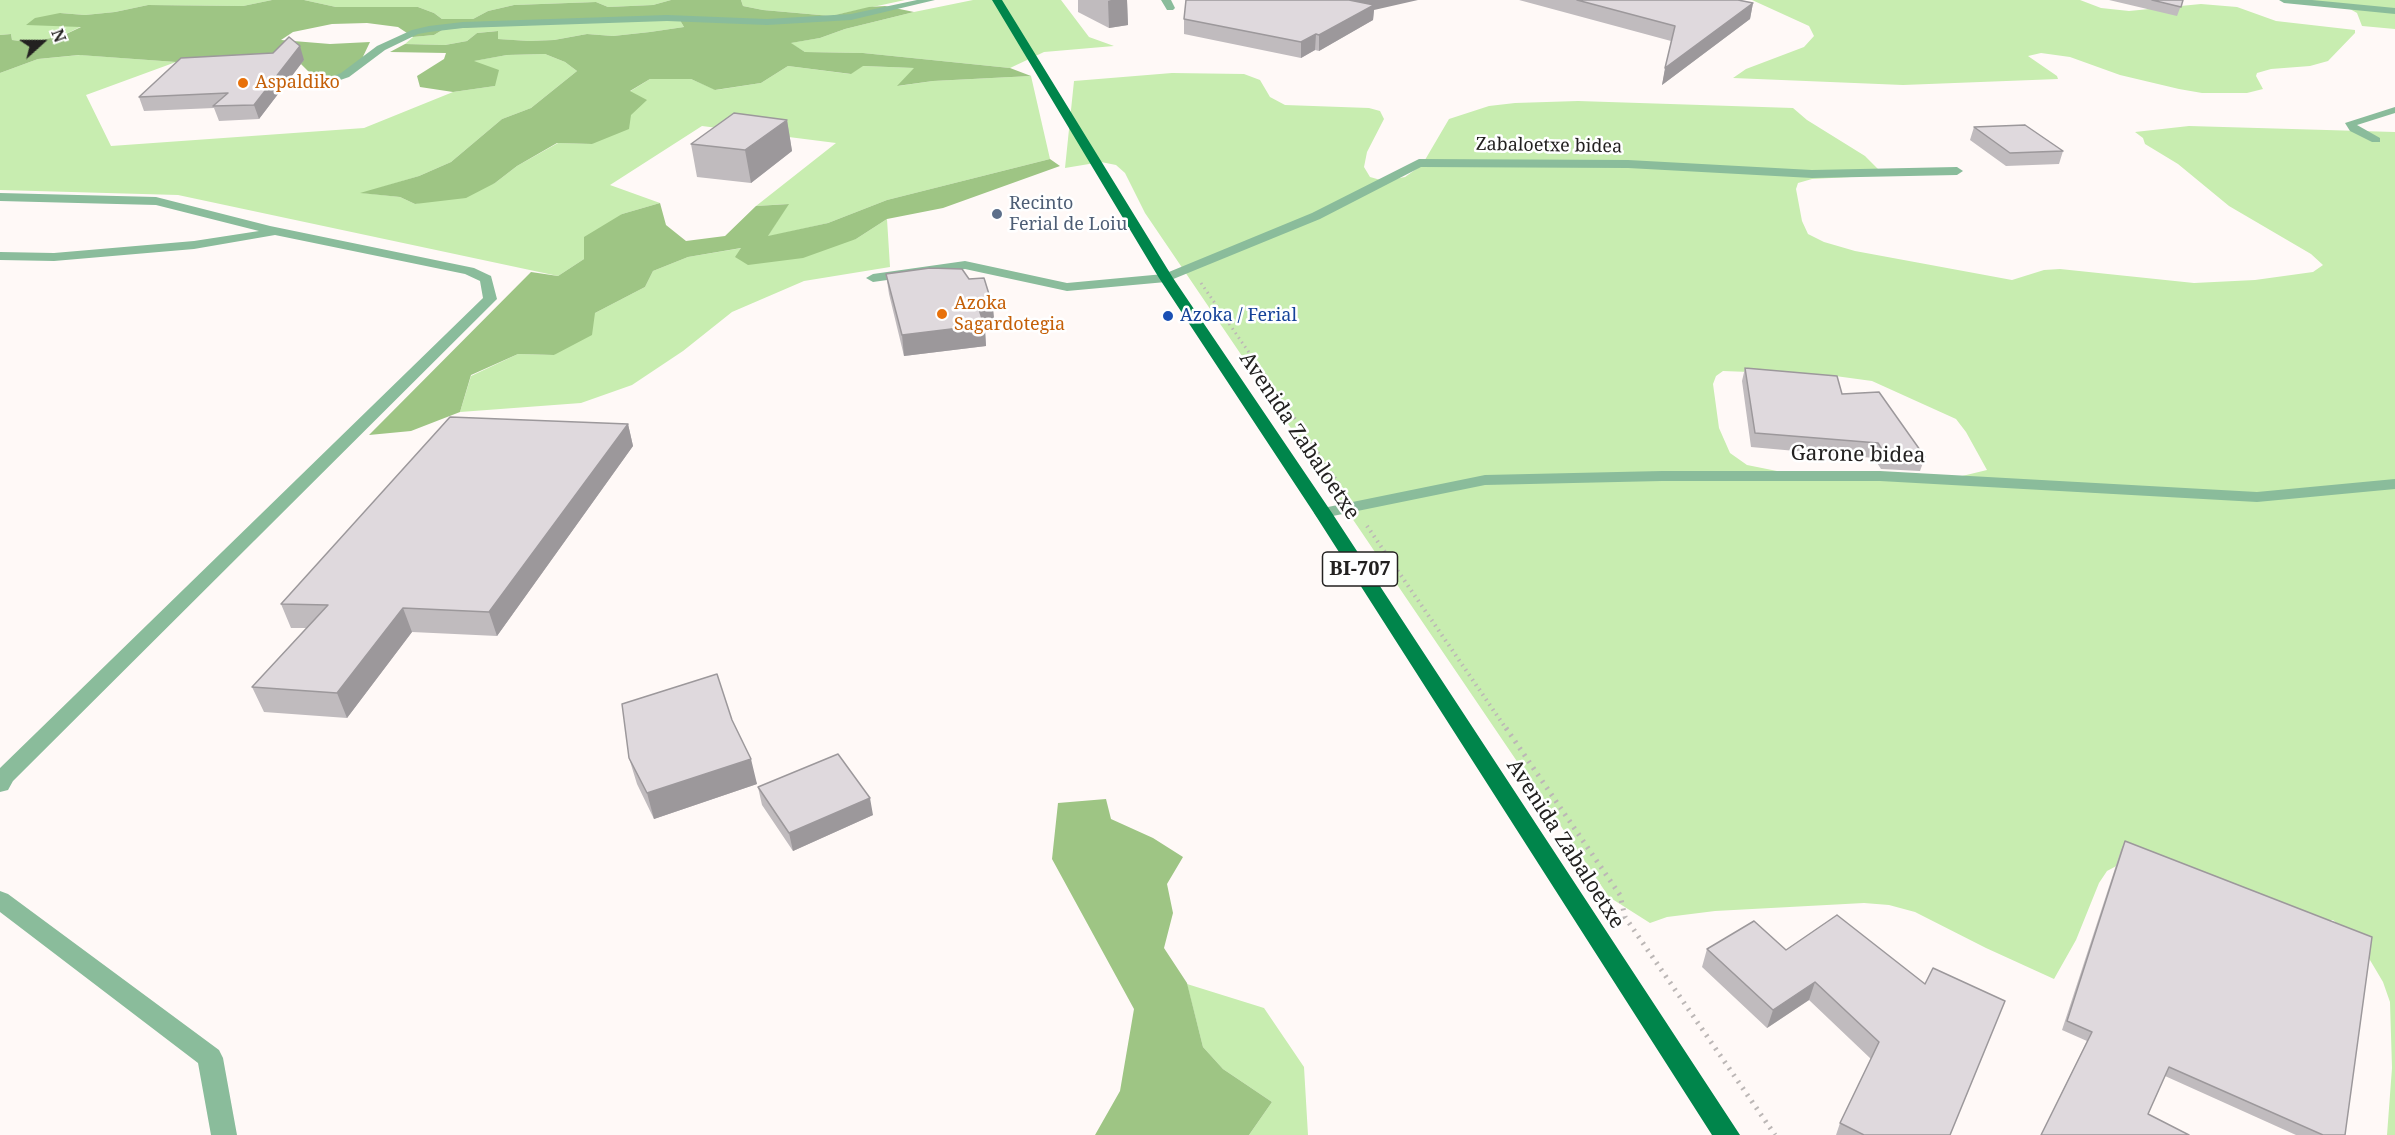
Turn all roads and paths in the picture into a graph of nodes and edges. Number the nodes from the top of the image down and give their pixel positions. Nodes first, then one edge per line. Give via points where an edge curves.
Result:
1 (930, 0) edge
2 (997, 0) edge
3 (2284, 0) edge
4 (2359, 0) edge
5 (2343, 6) junction
6 (2395, 11) edge
7 (323, 83) dead end
8 (2395, 110) edge
9 (2376, 140) dead end
10 (1958, 171) dead end
11 (0, 197) edge
12 (278, 232) junction
13 (0, 256) edge
14 (1190, 268) junction
15 (873, 278) dead end
16 (1166, 278) junction
17 (2395, 484) edge
18 (1354, 506) junction
19 (1323, 513) junction
20 (0, 784) edge
21 (0, 900) edge
22 (224, 1135) edge
23 (1727, 1135) edge
24 (1775, 1135) edge

1 - 7 street via 851,17 767,22 667,18 463,25 415,32 381,48 345,75
2 - 16 main road, Avenida Zabaloetxe / BI-707
3 - 5 street
4 - 5 street
5 - 6 street
8 - 9 street via 2350,123
10 - 14 street, Zabaloetxe bidea via 1812,174 1639,165 1419,163 1316,216
11 - 12 street via 156,201
12 - 13 street via 159,248 54,257
12 - 20 street via 469,271 486,279 490,299
14 - 16 street, Zabaloetxe bidea
14 - 18 path
15 - 16 street, Zabaloetxe bidea via 965,266 1067,287
16 - 19 main road, Avenida Zabaloetxe / BI-707
17 - 18 street, Garone bidea via 2257,498 1880,476 1662,476 1485,480
18 - 19 street, Garone bidea
18 - 24 path via 1620,895 1626,917
19 - 23 main road, Avenida Zabaloetxe / BI-707
21 - 22 street via 210,1058

